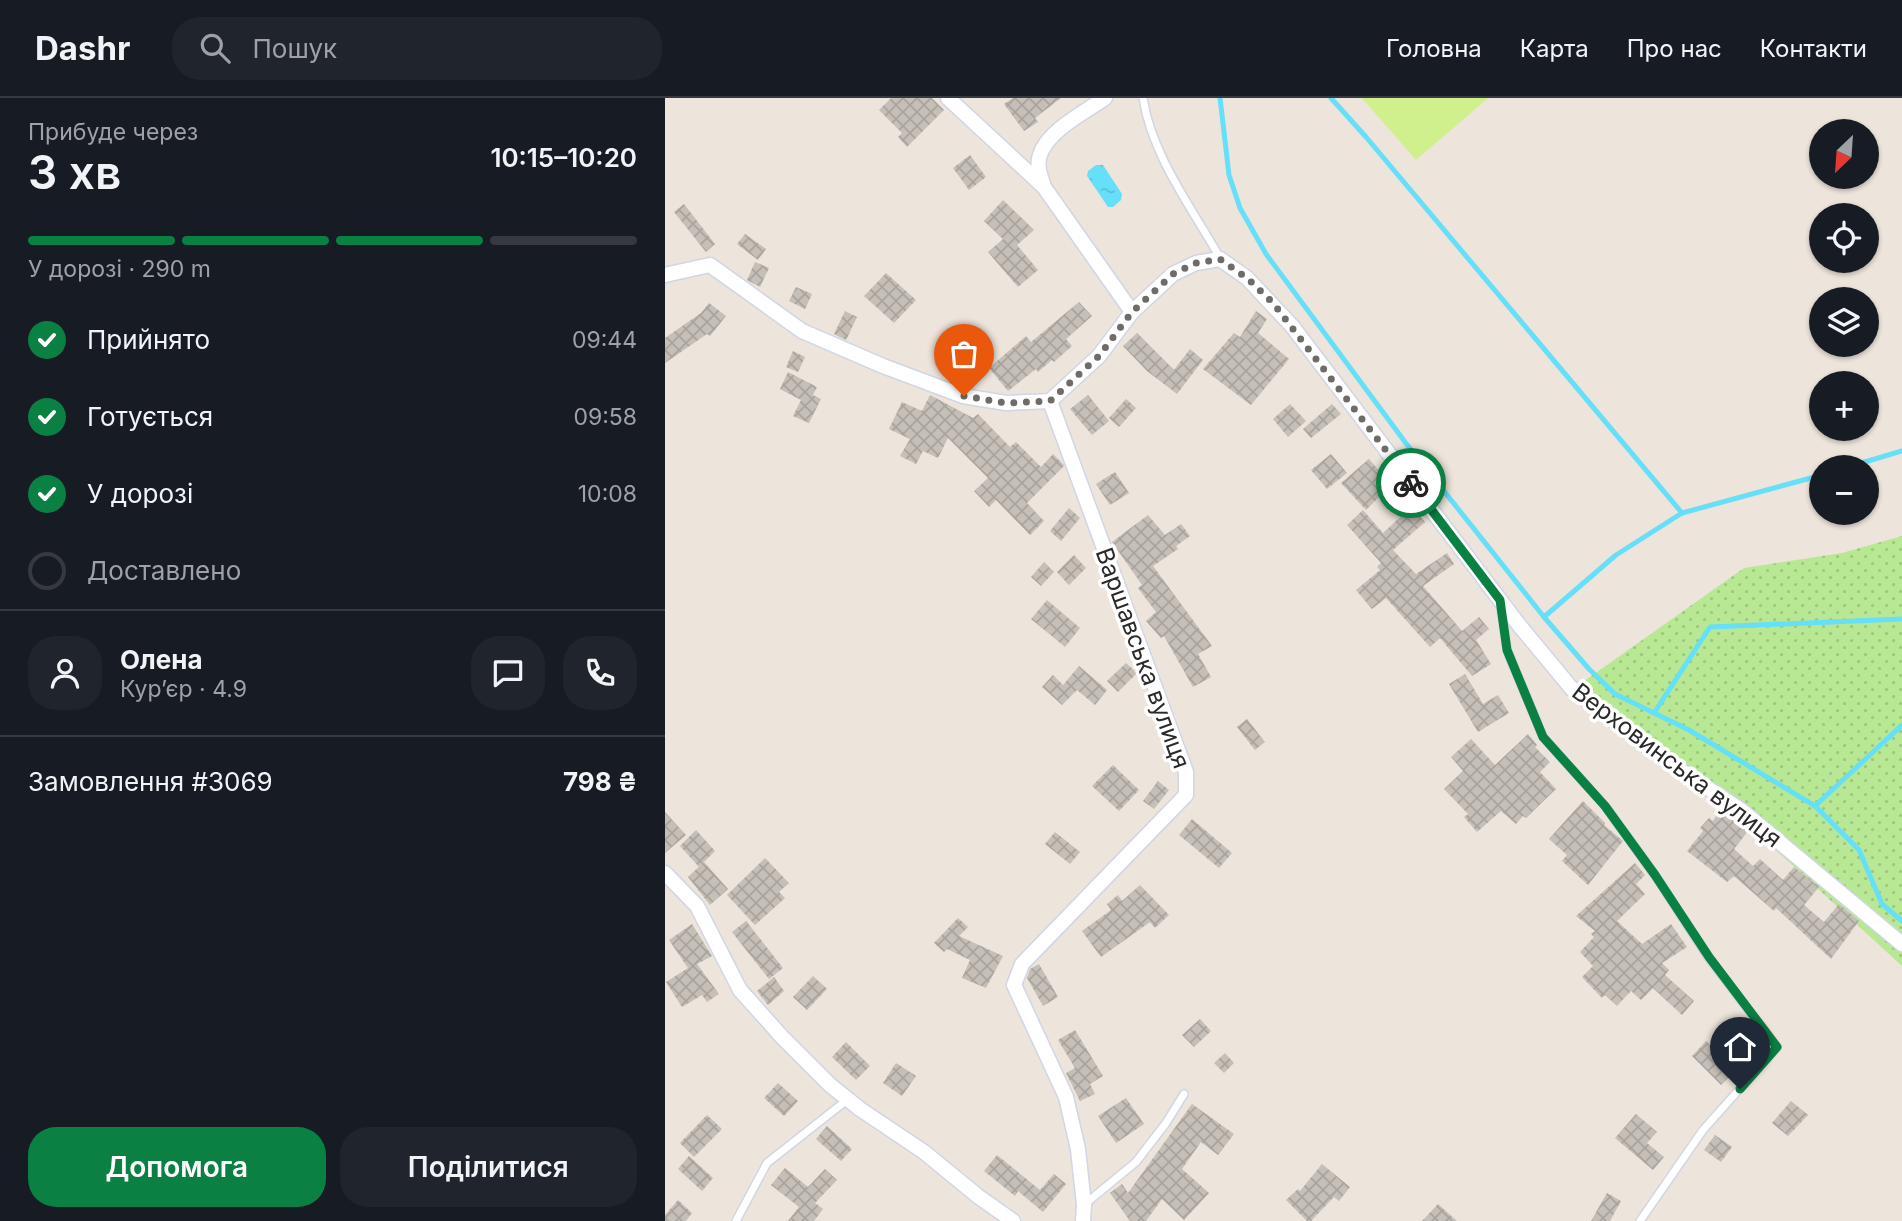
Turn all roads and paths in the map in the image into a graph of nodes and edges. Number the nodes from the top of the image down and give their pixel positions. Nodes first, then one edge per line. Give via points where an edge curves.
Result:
1 (948, 98) edge
2 (1105, 98) edge
3 (1143, 98) edge
4 (1044, 187) junction
5 (1220, 259) junction
6 (665, 275) edge
7 (1132, 312) junction
8 (1050, 401) junction
9 (1500, 600) junction
10 (665, 873) edge
11 (1902, 944) edge
12 (1184, 1094) dead end
13 (848, 1099) junction
14 (1084, 1205) junction
15 (736, 1221) edge
16 (1013, 1221) edge
17 (1083, 1221) edge
18 (1640, 1221) edge

1 - 4 street
2 - 4 street via 1049,138 1039,156
3 - 5 lane via 1146,120 1169,170
4 - 7 street
5 - 7 street via 1173,274
5 - 9 street, Верховинська вулиця via 1247,278 1293,326
6 - 8 street via 710,265 802,331 883,366 964,396 1006,403
7 - 8 street via 1099,356
8 - 14 street, Варшавська вулиця via 1186,772 1186,795 1022,964 1014,985 1066,1097
9 - 11 street, Верховинська вулиця via 1572,689 1665,760 1741,810
9 - 18 lane via 1507,650 1543,737 1605,806 1777,1047 1703,1130
10 - 13 street via 697,906 740,990
12 - 14 lane via 1136,1162
13 - 15 lane via 767,1163
13 - 16 street
14 - 17 street, Варшавська вулиця

